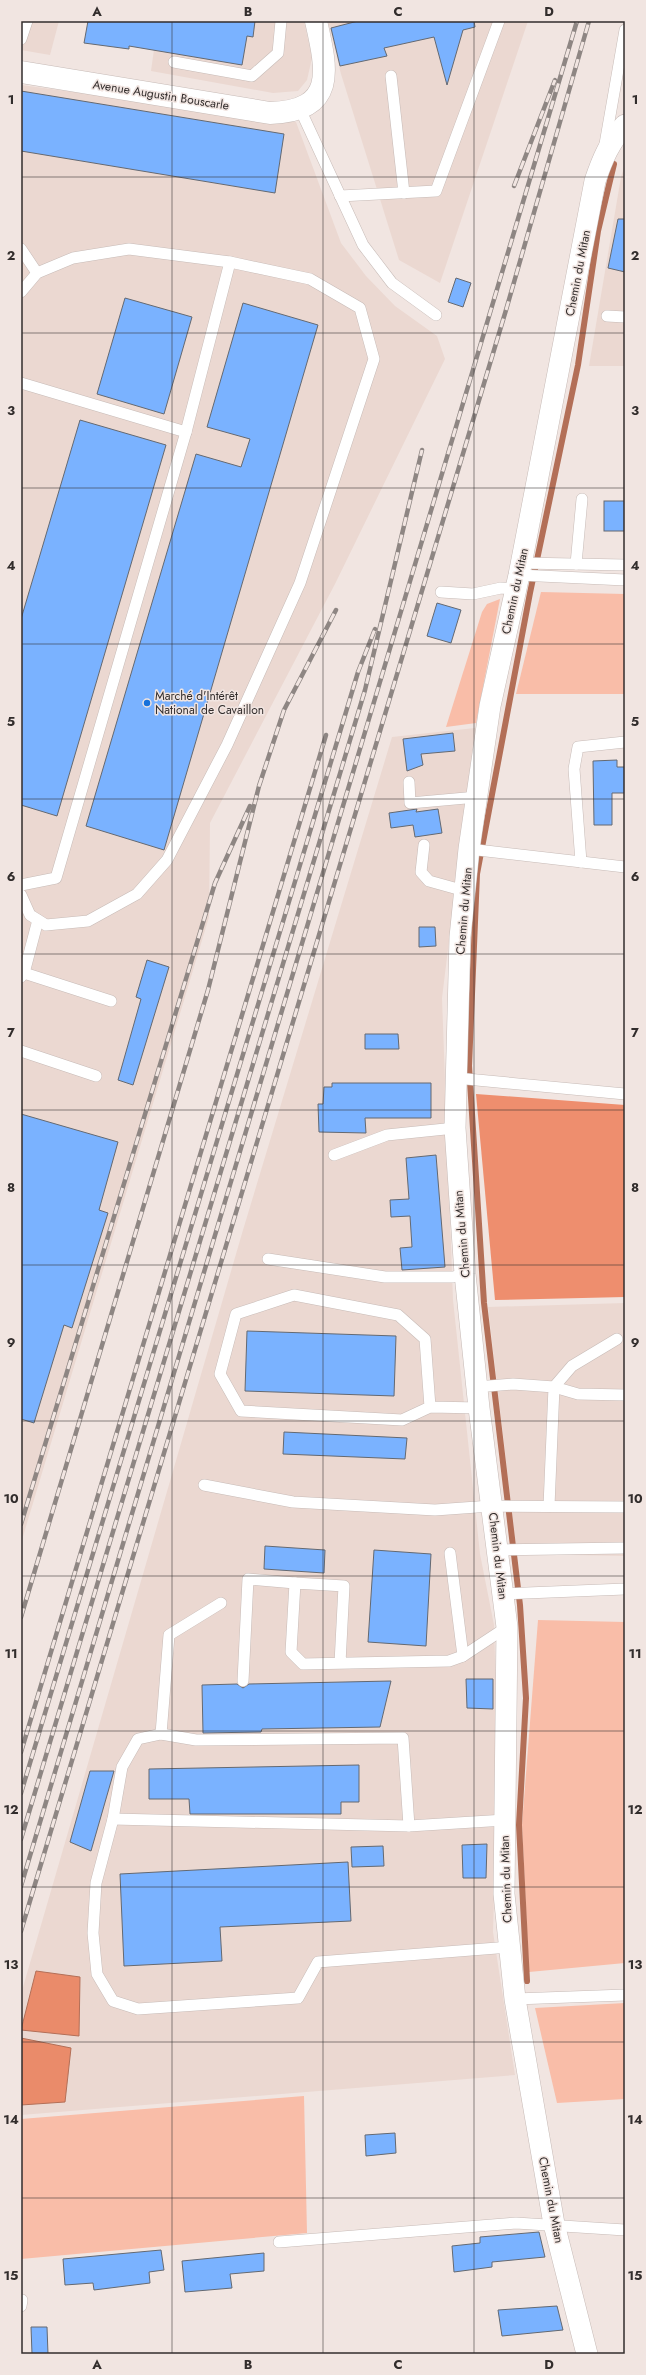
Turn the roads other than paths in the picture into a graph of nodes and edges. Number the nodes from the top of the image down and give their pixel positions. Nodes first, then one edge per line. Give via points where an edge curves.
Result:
1 (27, 21) edge
2 (281, 21) edge
3 (316, 21) edge
4 (499, 21) edge
5 (625, 30) edge
6 (21, 39) edge
7 (174, 62) dead end
8 (21, 72) edge
9 (391, 76) dead end
10 (300, 108) junction
11 (625, 125) edge
12 (602, 160) junction
13 (404, 193) junction
14 (340, 196) junction
15 (21, 249) edge
16 (230, 262) junction
17 (37, 274) junction
18 (21, 292) edge
19 (436, 314) dead end
20 (607, 316) dead end
21 (625, 318) edge
22 (21, 383) edge
23 (186, 432) junction
24 (582, 499) dead end
25 (576, 564) junction
26 (625, 565) edge
27 (519, 576) junction
28 (625, 580) edge
29 (441, 592) dead end
30 (625, 742) edge
31 (409, 782) dead end
32 (477, 797) junction
33 (424, 844) dead end
34 (469, 849) junction
35 (581, 862) junction
36 (625, 867) edge
37 (21, 885) edge
38 (465, 891) junction
39 (21, 896) edge
40 (38, 920) junction
41 (23, 975) edge
42 (111, 1001) dead end
43 (21, 1051) edge
44 (96, 1076) dead end
45 (456, 1078) junction
46 (625, 1094) edge
47 (455, 1128) junction
48 (334, 1155) dead end
49 (268, 1259) dead end
50 (464, 1274) junction
51 (617, 1339) dead end
52 (476, 1387) junction
53 (554, 1387) junction
54 (625, 1396) edge
55 (430, 1407) junction
56 (479, 1408) junction
57 (204, 1485) dead end
58 (491, 1506) junction
59 (549, 1506) junction
60 (625, 1507) edge
61 (625, 1548) edge
62 (497, 1550) junction
63 (450, 1553) dead end
64 (295, 1583) junction
65 (625, 1590) edge
66 (502, 1594) junction
67 (221, 1603) dead end
68 (507, 1628) junction
69 (463, 1656) junction
70 (340, 1663) junction
71 (242, 1681) dead end
72 (161, 1734) junction
73 (113, 1819) junction
74 (505, 1820) junction
75 (409, 1826) junction
76 (510, 1947) junction
77 (625, 1995) edge
78 (515, 1999) junction
79 (554, 2224) junction
80 (625, 2230) edge
81 (280, 2242) dead end
82 (587, 2354) edge

1 - 6 lane
2 - 7 lane via 278,53 252,76
3 - 10 street via 325,61 325,76 322,89 316,97
4 - 13 lane via 436,191
5 - 12 lane
8 - 10 street, Avenue Augustin Bouscarle via 270,113
9 - 13 lane
10 - 14 lane
11 - 12 street, Chemin du Mitan via 617,133
12 - 27 street, Chemin du Mitan via 595,181
13 - 14 lane
14 - 19 lane via 363,245 392,283
15 - 17 lane
16 - 17 lane via 129,249 73,258
16 - 23 lane
16 - 40 lane via 310,279 360,308 374,359 300,582 227,745 167,860 137,894 88,921 46,926
17 - 18 lane
20 - 21 lane
22 - 23 lane
23 - 37 lane via 56,878
24 - 25 lane
25 - 26 lane
25 - 27 lane
27 - 28 lane
27 - 29 lane via 501,588 473,594
27 - 32 street, Chemin du Mitan via 490,706
30 - 35 lane via 578,748 574,769
31 - 32 lane via 410,803
32 - 34 street, Chemin du Mitan
33 - 38 lane via 421,872 429,881
34 - 35 lane
34 - 38 street, Chemin du Mitan
35 - 36 lane
38 - 45 street, Chemin du Mitan via 460,937
39 - 40 lane via 30,915
40 - 41 lane
41 - 42 lane
43 - 44 lane
45 - 46 lane
45 - 47 street, Chemin du Mitan
47 - 48 lane via 387,1135
47 - 50 street, Chemin du Mitan
49 - 50 lane via 385,1277 453,1278
50 - 52 street, Chemin du Mitan
51 - 53 lane via 572,1366
52 - 53 lane via 513,1384
52 - 56 street, Chemin du Mitan
53 - 54 lane via 578,1394
53 - 59 lane
55 - 55 lane via 425,1339 398,1315 294,1295 236,1314 220,1374 241,1411 402,1420
55 - 56 lane
56 - 58 street, Chemin du Mitan
57 - 58 lane via 293,1502 435,1510
58 - 59 lane
58 - 62 street, Chemin du Mitan
59 - 60 lane
61 - 62 lane
62 - 66 street, Chemin du Mitan
63 - 69 lane
64 - 70 lane via 291,1652 303,1664
64 - 70 lane via 344,1586
64 - 71 lane via 248,1579
65 - 66 lane
66 - 68 street, Chemin du Mitan
67 - 72 lane via 169,1635
68 - 69 lane
68 - 74 street, Chemin du Mitan
69 - 70 lane via 450,1661
72 - 73 lane via 138,1738 122,1767
72 - 75 lane via 196,1740 403,1738
73 - 75 lane
73 - 76 lane via 96,1883 93,1933 97,1974 114,2001 138,2009 298,1998 318,1962
74 - 75 lane
74 - 76 street, Chemin du Mitan via 504,1894
76 - 78 street, Chemin du Mitan
77 - 78 lane
78 - 79 street, Chemin du Mitan
79 - 80 lane
79 - 81 lane via 516,2223
79 - 82 street, Chemin du Mitan

